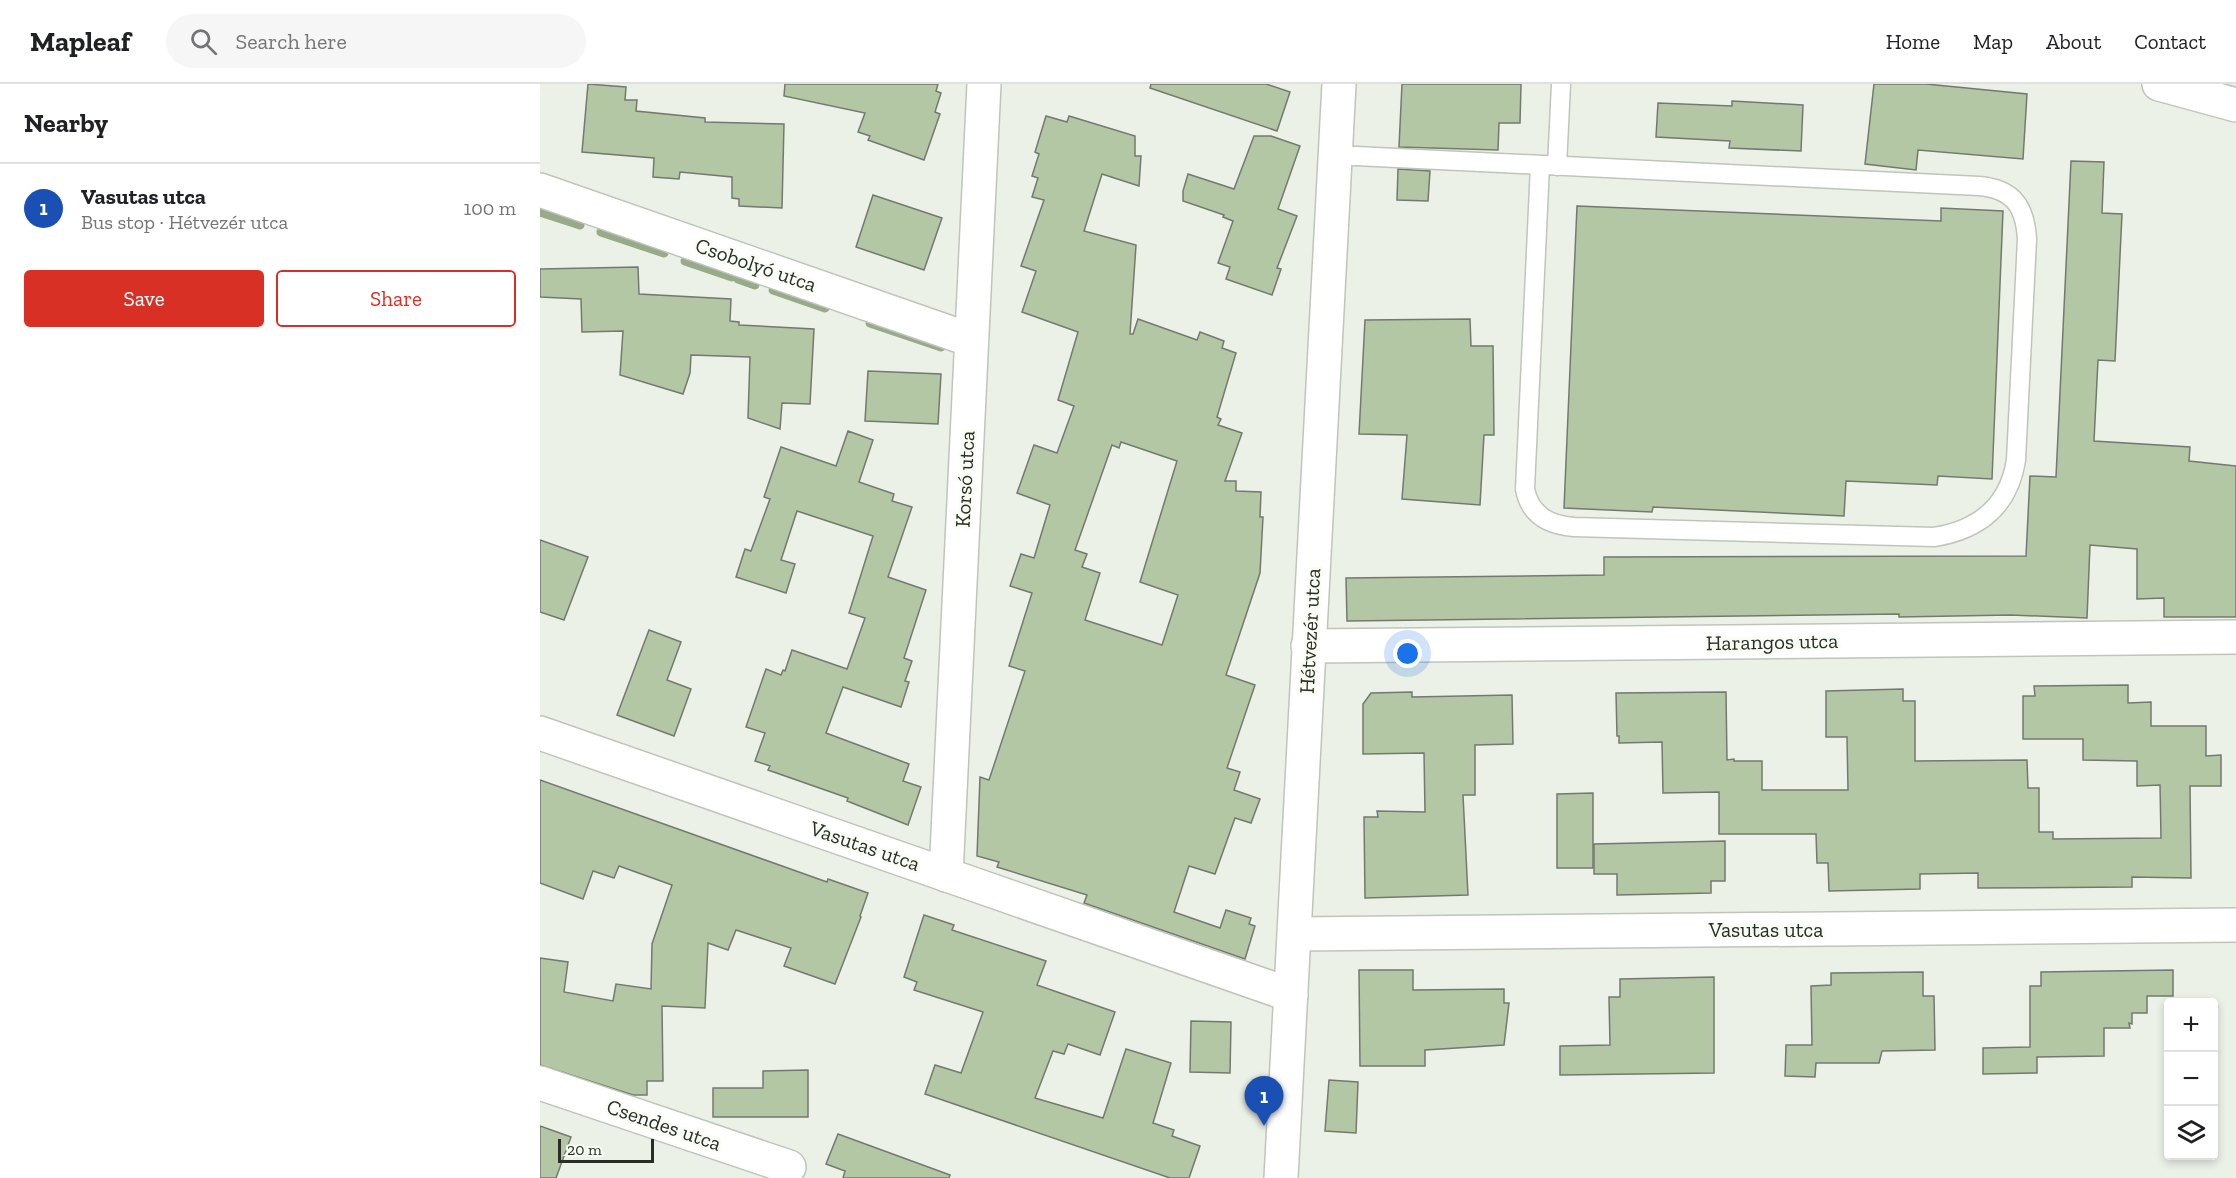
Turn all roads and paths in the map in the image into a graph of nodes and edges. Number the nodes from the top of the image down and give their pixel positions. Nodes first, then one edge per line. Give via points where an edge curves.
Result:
1 (984, 84) edge
2 (1339, 84) edge
3 (1561, 84) edge
4 (2159, 84) edge
5 (2236, 105) edge
6 (1335, 155) junction
7 (1549, 166) junction
8 (540, 190) edge
9 (971, 340) junction
10 (2236, 637) edge
11 (1308, 646) junction
12 (540, 733) edge
13 (946, 874) junction
14 (2236, 925) edge
15 (1295, 934) junction
16 (1292, 994) junction
17 (540, 1083) edge
18 (789, 1167) dead end
19 (1281, 1178) edge

1 - 9 street, Korsó utca
2 - 6 street, Hétvezér utca
3 - 7 lane
4 - 5 street
6 - 7 lane
6 - 11 street, Hétvezér utca
7 - 7 lane via 1979,186 2007,193 2024,216 2027,239 2016,460 2003,499 1975,524 1934,537 1574,527 1544,519 1531,506 1525,489
8 - 9 street, Csobolyó utca
9 - 13 street, Korsó utca
10 - 11 street, Harangos utca
11 - 15 street, Hétvezér utca
12 - 13 street, Vasutas utca
13 - 16 street, Vasutas utca
14 - 15 street, Vasutas utca
15 - 16 street, Hétvezér utca
16 - 19 street, Hétvezér utca
17 - 18 street, Csendes utca

